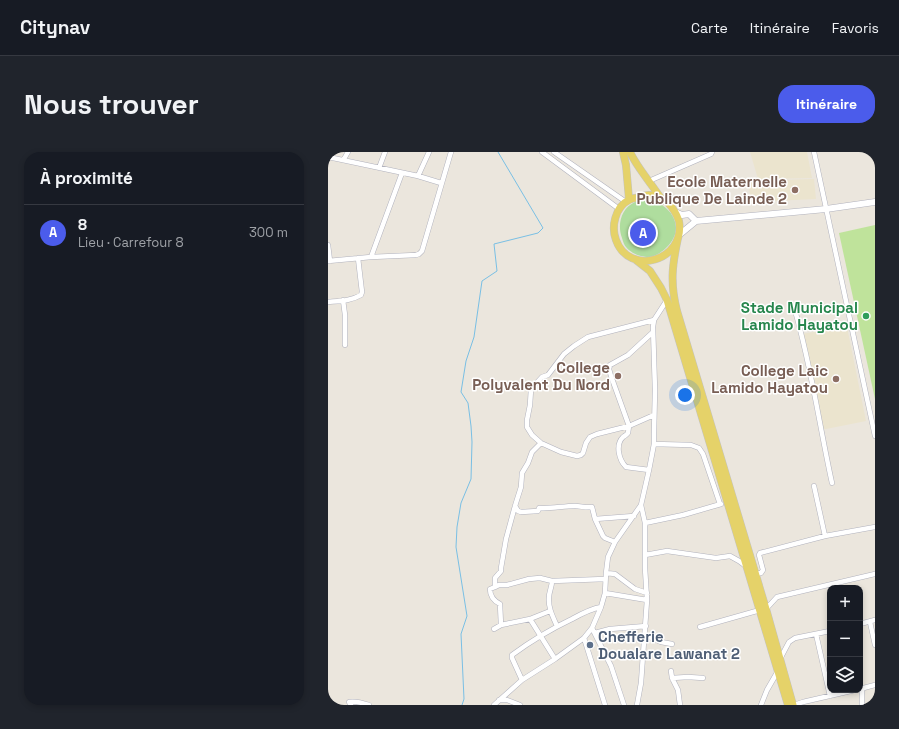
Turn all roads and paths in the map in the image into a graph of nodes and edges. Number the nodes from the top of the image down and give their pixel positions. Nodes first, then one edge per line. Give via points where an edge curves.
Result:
1 (348, 152) edge
2 (385, 152) edge
3 (429, 152) edge
4 (451, 152) edge
5 (542, 152) edge
6 (554, 152) edge
7 (623, 152) edge
8 (630, 152) edge
9 (712, 152) edge
10 (814, 152) edge
11 (328, 157) edge
12 (344, 159) junction
13 (379, 168) junction
14 (402, 173) junction
15 (418, 176) junction
16 (649, 181) junction
17 (441, 183) junction
18 (661, 198) junction
19 (628, 200) junction
20 (875, 202) edge
21 (619, 208) junction
22 (826, 208) junction
23 (675, 212) junction
24 (696, 222) junction
25 (678, 237) junction
26 (328, 245) edge
27 (371, 257) junction
28 (358, 258) junction
29 (636, 260) junction
30 (329, 261) edge
31 (343, 300) junction
32 (667, 300) junction
33 (328, 302) edge
34 (794, 307) dead end
35 (654, 320) junction
36 (652, 333) junction
37 (345, 345) dead end
38 (654, 415) junction
39 (628, 426) junction
40 (875, 436) edge
41 (541, 443) junction
42 (654, 444) junction
43 (649, 470) junction
44 (832, 483) dead end
45 (814, 486) dead end
46 (728, 502) junction
47 (720, 504) junction
48 (642, 505) junction
49 (515, 506) junction
50 (634, 516) junction
51 (595, 519) junction
52 (645, 523) junction
53 (875, 527) edge
54 (825, 536) junction
55 (615, 542) junction
56 (645, 555) junction
57 (747, 567) junction
58 (606, 573) junction
59 (755, 574) junction
60 (875, 574) edge
61 (605, 580) junction
62 (552, 581) junction
63 (495, 588) junction
64 (605, 593) junction
65 (647, 593) junction
66 (647, 600) junction
67 (601, 607) junction
68 (763, 610) junction
69 (550, 611) junction
70 (530, 619) junction
71 (872, 621) edge
72 (501, 625) junction
73 (557, 626) junction
74 (646, 626) junction
75 (700, 627) dead end
76 (592, 628) junction
77 (494, 629) dead end
78 (827, 632) edge
79 (595, 633) junction
80 (816, 634) junction
81 (645, 635) junction
82 (540, 636) junction
83 (584, 638) junction
84 (672, 644) dead end
85 (875, 645) edge
86 (555, 659) junction
87 (780, 659) junction
88 (670, 671) dead end
89 (778, 671) junction
90 (672, 678) junction
91 (703, 678) dead end
92 (522, 680) junction
93 (875, 685) edge
94 (863, 688) edge
95 (843, 693) edge
96 (861, 693) edge
97 (830, 696) junction
98 (499, 700) junction
99 (804, 703) edge
100 (351, 705) edge
101 (369, 705) edge
102 (494, 705) edge
103 (520, 705) edge
104 (605, 705) edge
105 (624, 705) edge
106 (637, 705) edge
107 (680, 705) edge
108 (761, 705) edge
109 (788, 705) edge
110 (794, 705) edge
111 (862, 705) edge

1 - 12 street
2 - 13 street
3 - 15 street
4 - 17 street
5 - 21 street
6 - 19 street
7 - 19 main road
8 - 16 main road
9 - 16 street
10 - 22 street
11 - 12 street
12 - 13 street
13 - 14 street
14 - 15 street
14 - 27 street
15 - 17 street
16 - 18 main road
17 - 27 street via 422,251 409,256
18 - 19 main road via 649,195
18 - 23 main road
19 - 21 main road
20 - 22 street
21 - 29 main road via 614,220 616,241 621,249
22 - 24 street
22 - 40 street
23 - 24 street via 689,214
23 - 25 main road via 680,227
24 - 25 street
25 - 29 main road via 671,250 661,258 649,261
25 - 59 main road via 672,270 674,298
26 - 30 street
27 - 28 street
28 - 30 street
28 - 31 street via 361,295
29 - 32 main road via 650,271
31 - 33 street
31 - 37 street
32 - 35 street
32 - 46 main road
34 - 44 street via 809,365
35 - 36 street
35 - 41 street via 588,337 564,354 548,375 542,377 532,389 527,420 529,431
36 - 38 street
36 - 39 street via 628,355 610,365 611,376
38 - 39 street
38 - 42 street
39 - 41 street via 590,437 583,453 578,456
39 - 43 street via 628,433 622,438 619,450 622,463 626,467
41 - 49 street via 532,452 522,473
42 - 43 street
42 - 47 street via 691,445 700,448
43 - 48 street
45 - 54 street
46 - 47 street
46 - 57 main road
47 - 52 street
48 - 50 street
48 - 52 street
49 - 51 street via 518,512 538,511 539,508 592,507
49 - 63 street via 501,571 495,578
50 - 51 street
50 - 55 street
51 - 55 street via 605,538
52 - 56 street
53 - 54 street
54 - 59 street via 760,552 763,570
55 - 58 street via 608,557
56 - 57 street via 667,550 716,558 730,556
56 - 65 street
57 - 68 main road
58 - 61 street
58 - 65 street via 615,574 635,589
59 - 68 main road
60 - 68 street via 777,597
61 - 62 street
61 - 64 street
62 - 63 street via 529,579
62 - 69 street
63 - 72 street via 491,588 490,591 495,602 500,604
64 - 66 street
64 - 67 street
65 - 66 street
66 - 74 street
67 - 73 street via 593,608
67 - 76 street
68 - 75 street
68 - 87 main road
68 - 89 main road
69 - 70 street
69 - 73 street
70 - 72 street
70 - 82 street
71 - 85 street
72 - 77 street
73 - 82 street
74 - 79 street
74 - 81 street
76 - 79 street
76 - 83 street
78 - 80 street
79 - 105 street via 611,666
80 - 87 street via 795,638 789,642
80 - 97 street
81 - 84 street
81 - 106 street
82 - 86 street
82 - 92 street via 512,655
83 - 86 street
83 - 104 street
86 - 92 street
87 - 110 main road
88 - 90 street
89 - 108 street
89 - 109 main road
90 - 91 street
90 - 107 street via 678,690
92 - 98 street
93 - 94 street
95 - 97 street
96 - 111 street
97 - 99 street
98 - 102 street
98 - 103 street
99 - 110 street
100 - 101 street via 349,702

